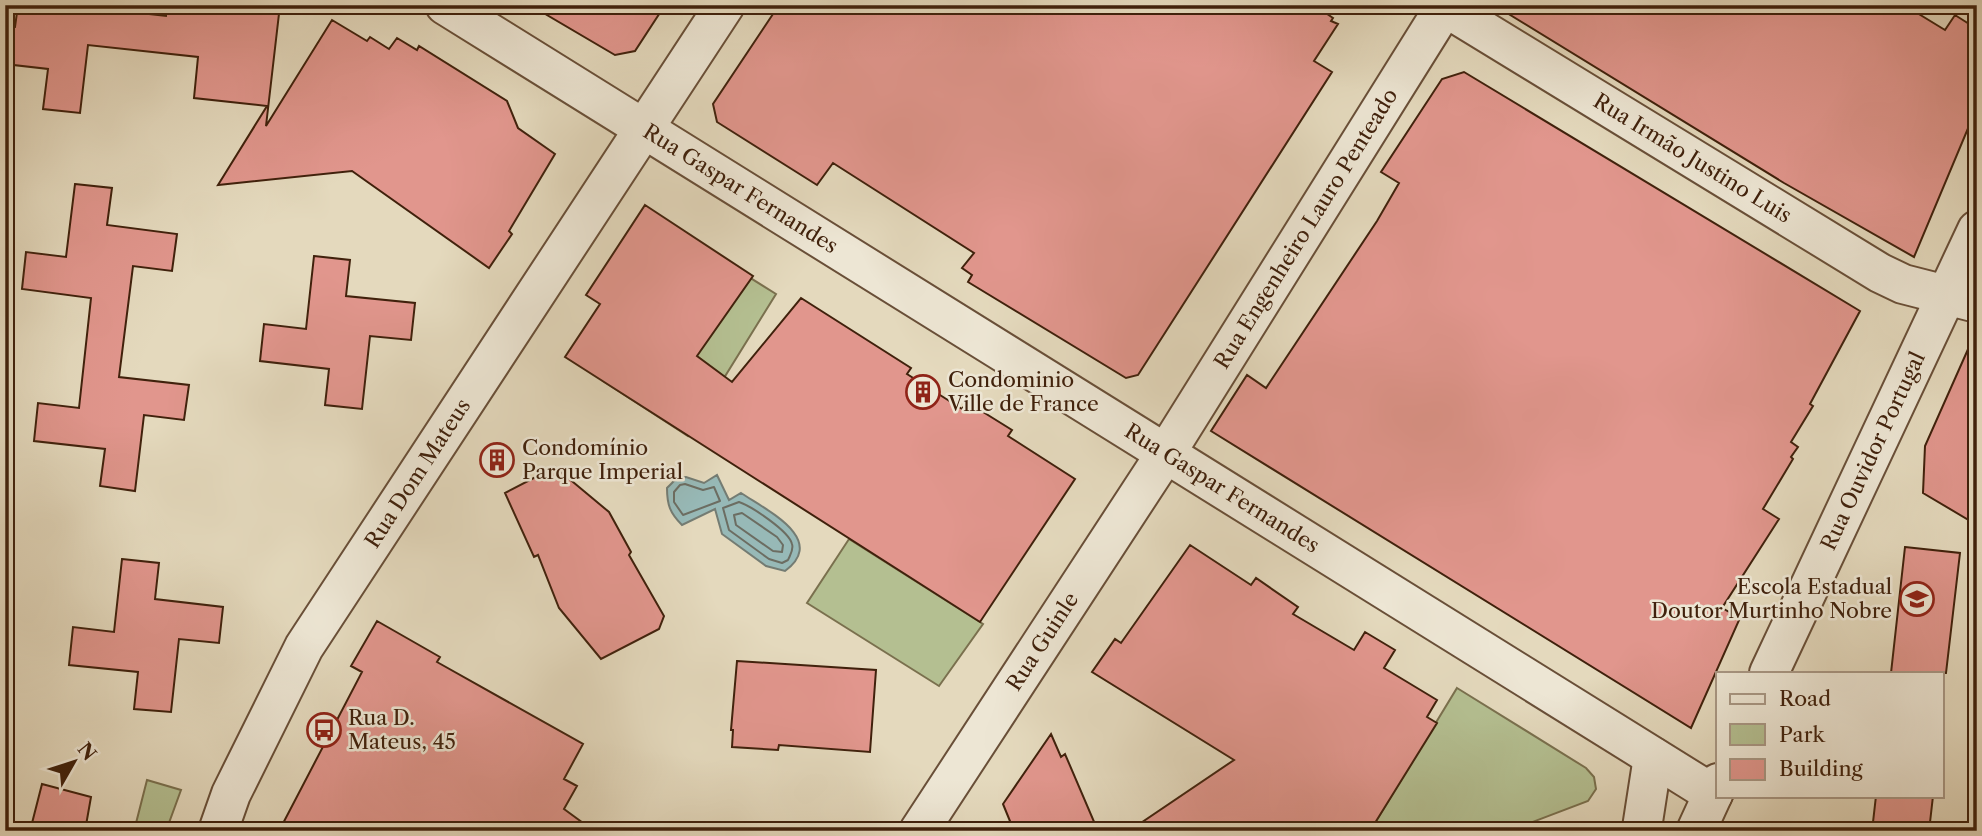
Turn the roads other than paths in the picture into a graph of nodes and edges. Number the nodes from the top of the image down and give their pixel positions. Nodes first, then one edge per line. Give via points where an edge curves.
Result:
1 (446, 5) edge
2 (725, 5) edge
3 (1445, 6) edge
4 (645, 130) junction
5 (1977, 230) edge
6 (1962, 299) edge
7 (1166, 453) junction
8 (1770, 672) edge
9 (1653, 757) junction
10 (1715, 788) edge
11 (1642, 830) edge
12 (218, 831) edge
13 (919, 831) edge
14 (1696, 831) edge

1 - 4 street, Rua Gaspar Fernandes
2 - 4 street, Rua Dom Mateus
3 - 6 street, Rua Irmão Justino Luis via 1880,273 1903,284
3 - 7 street, Rua Engenheiro Lauro Penteado
4 - 7 street, Rua Gaspar Fernandes
4 - 12 street, Rua Dom Mateus via 304,648 231,794
5 - 6 street, Rua Ouvidor Portugal
6 - 8 street, Rua Ouvidor Portugal
7 - 9 street, Rua Gaspar Fernandes
7 - 13 street, Rua Guinle
9 - 10 street, Rua Gaspar Fernandes
9 - 11 street
10 - 14 street

